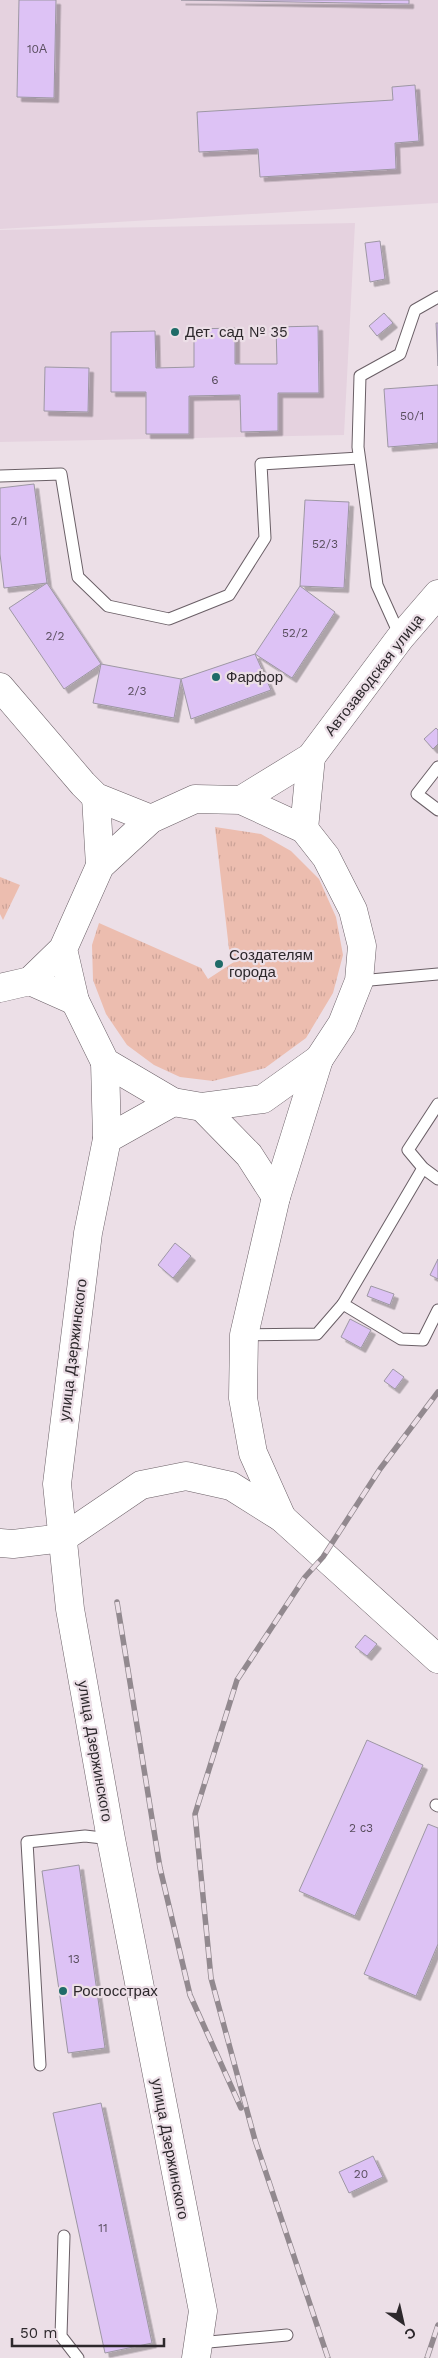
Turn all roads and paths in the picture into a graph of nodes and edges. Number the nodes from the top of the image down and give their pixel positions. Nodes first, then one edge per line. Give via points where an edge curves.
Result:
1 (438, 297) edge
2 (359, 458) junction
3 (0, 476) edge
4 (438, 594) edge
5 (400, 638) junction
6 (0, 686) edge
7 (311, 757) junction
8 (438, 767) edge
9 (96, 797) junction
10 (241, 800) junction
11 (438, 810) edge
12 (152, 819) junction
13 (304, 829) junction
14 (100, 866) junction
15 (63, 949) junction
16 (438, 974) edge
17 (30, 981) junction
18 (359, 981) junction
19 (0, 988) edge
20 (75, 1002) junction
21 (319, 1059) junction
22 (105, 1062) junction
23 (173, 1102) junction
24 (438, 1104) edge
25 (202, 1107) junction
26 (106, 1139) junction
27 (423, 1168) junction
28 (438, 1179) edge
29 (276, 1197) junction
30 (343, 1304) junction
31 (438, 1310) edge
32 (244, 1336) junction
33 (282, 1518) junction
34 (63, 1538) junction
35 (6, 1544) edge
36 (438, 1659) edge
37 (111, 1839) junction
38 (40, 2065) dead end
39 (64, 2236) dead end
40 (288, 2335) dead end
41 (197, 2351) edge
42 (78, 2358) edge

1 - 2 lane via 415,310 400,354 360,376
2 - 3 lane via 261,464 265,538 228,595 169,619 108,606 78,577 61,474
2 - 5 lane via 377,586
4 - 5 main road, Автозаводская улица
5 - 7 main road, Автозаводская улица
6 - 9 main road
7 - 10 main road
7 - 13 main road
8 - 11 lane via 417,794
9 - 12 main road
9 - 14 main road
10 - 12 main road via 196,799
10 - 13 main road
12 - 14 main road
13 - 18 main road via 326,857 353,910 362,946
14 - 15 main road
15 - 17 main road
15 - 20 main road
16 - 18 lane
17 - 19 main road
17 - 20 main road
18 - 21 main road via 342,1024
20 - 22 main road
21 - 25 main road via 263,1099
21 - 29 main road
22 - 23 main road
22 - 26 main road, улица Дзержинского
23 - 25 main road
23 - 26 main road
24 - 27 lane via 408,1150
25 - 29 main road via 250,1155
26 - 34 main road, улица Дзержинского via 88,1233 57,1484
27 - 28 lane
27 - 30 lane
29 - 32 main road
30 - 31 lane via 401,1339 423,1340
30 - 32 lane via 317,1334
32 - 33 main road via 243,1398 253,1453
33 - 34 main road via 231,1486 186,1476 141,1485
33 - 36 main road
34 - 35 main road
34 - 37 main road, улица Дзержинского via 70,1609
37 - 38 lane via 85,1836 27,1842
37 - 41 main road, улица Дзержинского via 203,2311
39 - 42 lane via 61,2336
40 - 41 lane

